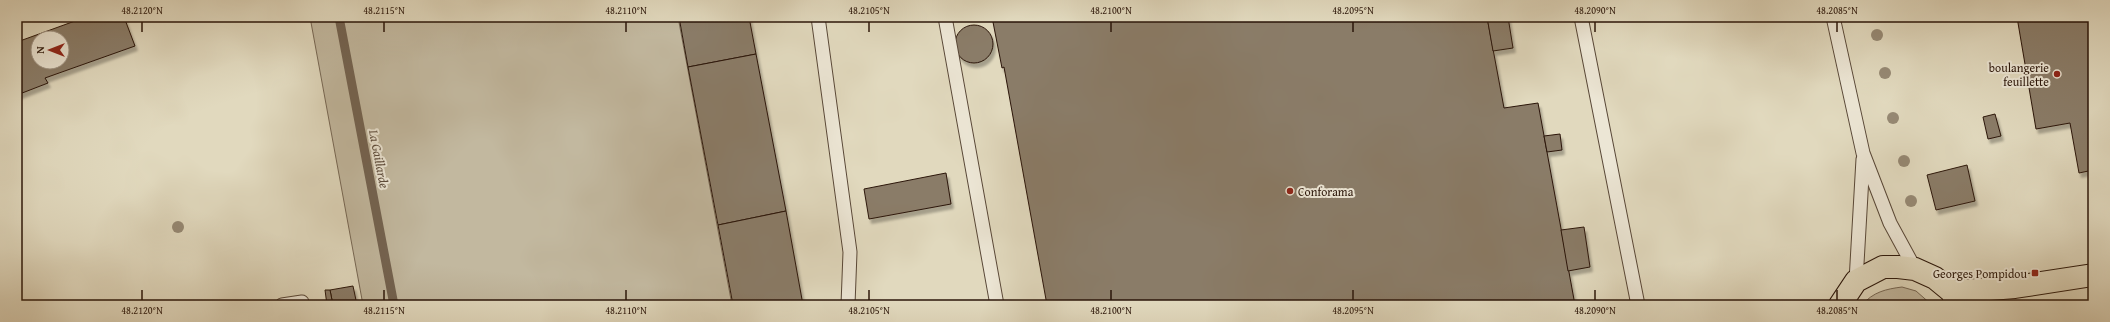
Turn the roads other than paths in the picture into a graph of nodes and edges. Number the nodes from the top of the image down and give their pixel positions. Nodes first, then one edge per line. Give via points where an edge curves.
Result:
1 (818, 17) edge
2 (945, 17) edge
3 (1581, 17) edge
4 (1833, 17) edge
5 (1863, 153) junction
6 (1915, 269) junction
7 (2093, 275) edge
8 (1856, 281) junction
9 (1955, 299) edge
10 (302, 302) dead end
11 (282, 305) edge
12 (848, 305) edge
13 (997, 305) edge
14 (1638, 305) edge
15 (1840, 305) edge

1 - 12 lane via 850,252
2 - 13 lane
3 - 14 lane
4 - 5 lane
5 - 6 lane via 1890,223
5 - 8 lane
6 - 8 main road via 1883,267
6 - 9 main road via 1935,278
7 - 9 main road
8 - 15 main road
10 - 11 lane

